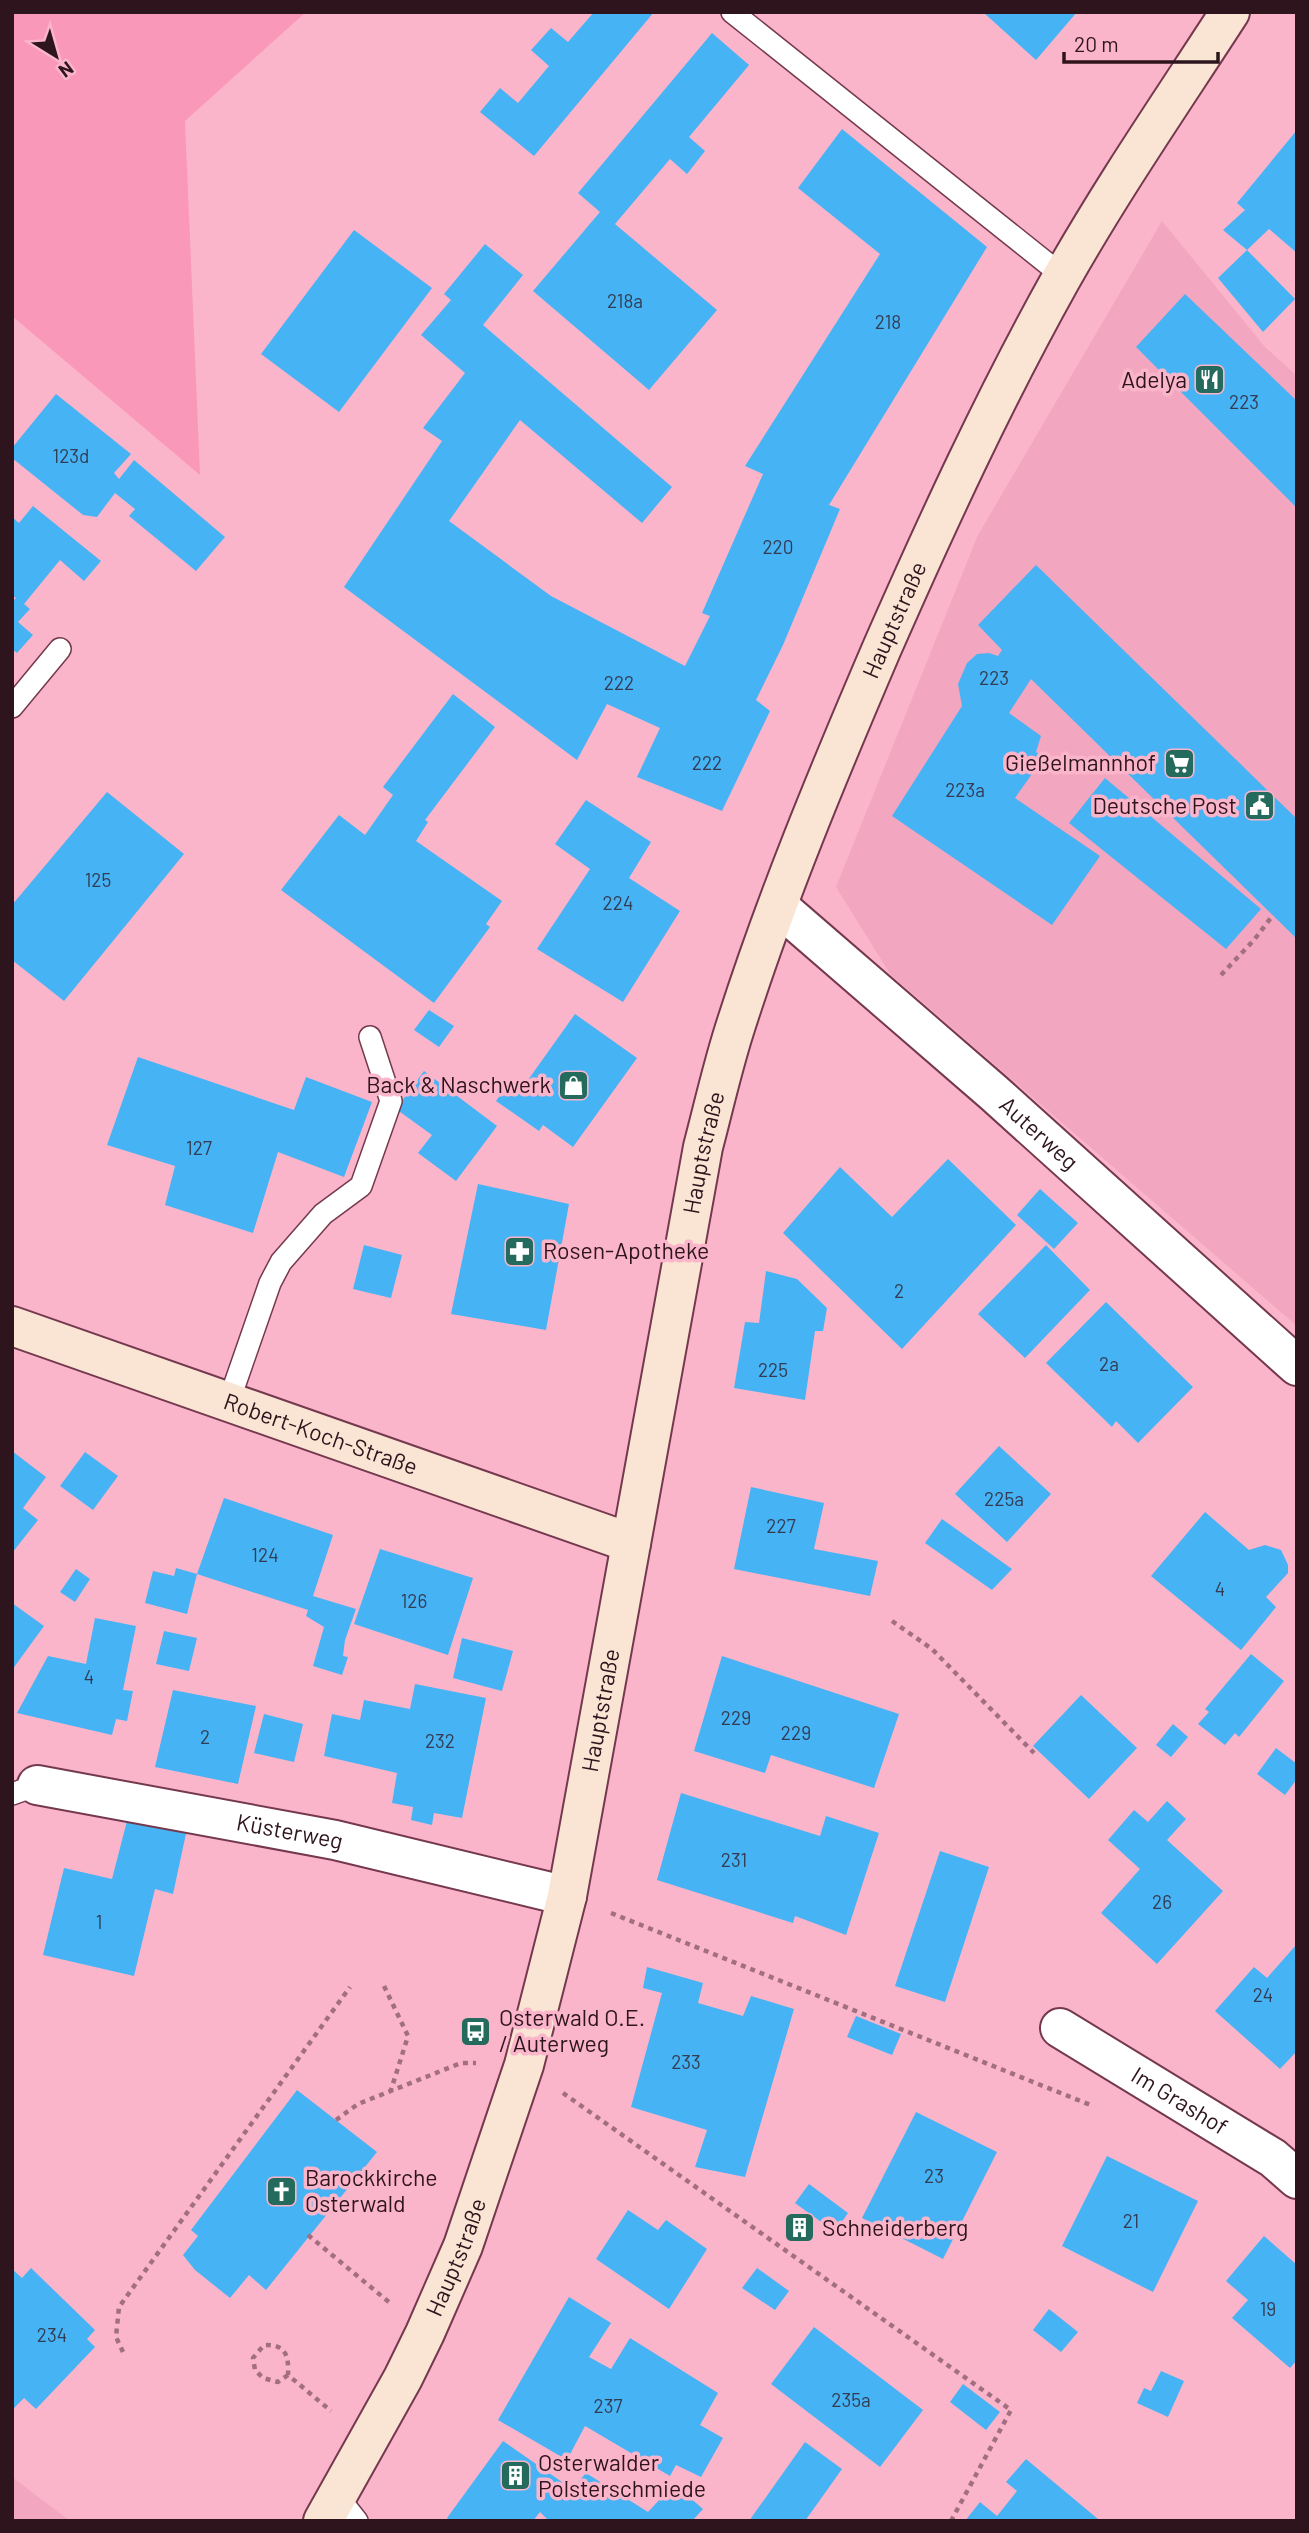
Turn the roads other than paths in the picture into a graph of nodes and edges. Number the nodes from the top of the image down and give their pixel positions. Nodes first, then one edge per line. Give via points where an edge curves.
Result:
1 (732, 12) edge
2 (1230, 12) edge
3 (1063, 276) junction
4 (60, 649) dead end
5 (12, 707) edge
6 (778, 906) junction
7 (370, 1037) dead end
8 (12, 1326) edge
9 (1297, 1366) edge
10 (229, 1401) junction
11 (631, 1544) junction
12 (25, 1790) edge
13 (567, 1896) junction
14 (1060, 2028) dead end
15 (1297, 2179) edge
16 (339, 2513) edge

1 - 3 lane
2 - 3 street, Hauptstraße
3 - 6 street, Hauptstraße via 1003,386 927,546 846,732
4 - 5 lane
6 - 9 street, Auterweg
6 - 11 street, Hauptstraße via 733,1033 704,1147
7 - 10 lane via 391,1101 361,1186 323,1214 281,1262
8 - 10 street, Robert-Koch-Straße
10 - 11 street, Robert-Koch-Straße
11 - 13 street, Hauptstraße
12 - 13 street, Küsterweg via 335,1840
13 - 16 street, Hauptstraße via 524,2065 463,2246 404,2378 367,2441
14 - 15 street, Im Grashof via 1273,2158

